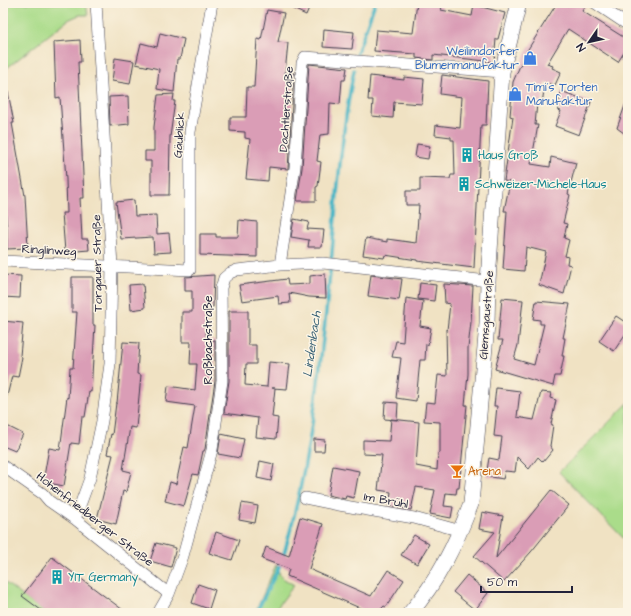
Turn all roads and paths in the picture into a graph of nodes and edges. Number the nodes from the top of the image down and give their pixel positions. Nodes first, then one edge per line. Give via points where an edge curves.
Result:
1 (96, 3) edge
2 (212, 3) edge
3 (519, 3) edge
4 (596, 3) edge
5 (628, 25) edge
6 (502, 72) junction
7 (3, 261) edge
8 (280, 265) junction
9 (112, 266) junction
10 (190, 270) joint
11 (488, 281) junction
12 (3, 466) edge
13 (305, 498) dead end
14 (75, 519) junction
15 (461, 531) junction
16 (169, 594) junction
17 (158, 613) edge
18 (410, 613) edge

1 - 9 street, Torgauer Straße
2 - 10 street, Gäublick via 190,132
3 - 6 main road, Glemsgaustraße
4 - 5 street
6 - 8 street, Dachtlerstraße via 305,57 302,63 295,168
6 - 11 main road, Glemsgaustraße
7 - 9 street, Ringlinweg
8 - 11 street, Roßbachstraße via 323,263
8 - 16 street, Roßbachstraße via 237,270 224,278 221,288 222,381 212,450 183,556
9 - 10 street, Ringlinweg
9 - 14 street, Torgauer Straße via 110,364 102,421 90,478
11 - 15 main road, Glemsgaustraße via 487,324 471,504
12 - 14 street, Hohenfriedberger Straße
13 - 15 street, Im Brühl via 414,518
14 - 16 street, Hohenfriedberger Straße
15 - 18 main road, Glemsgaustraße via 447,560
16 - 17 street, Roßbachstraße

